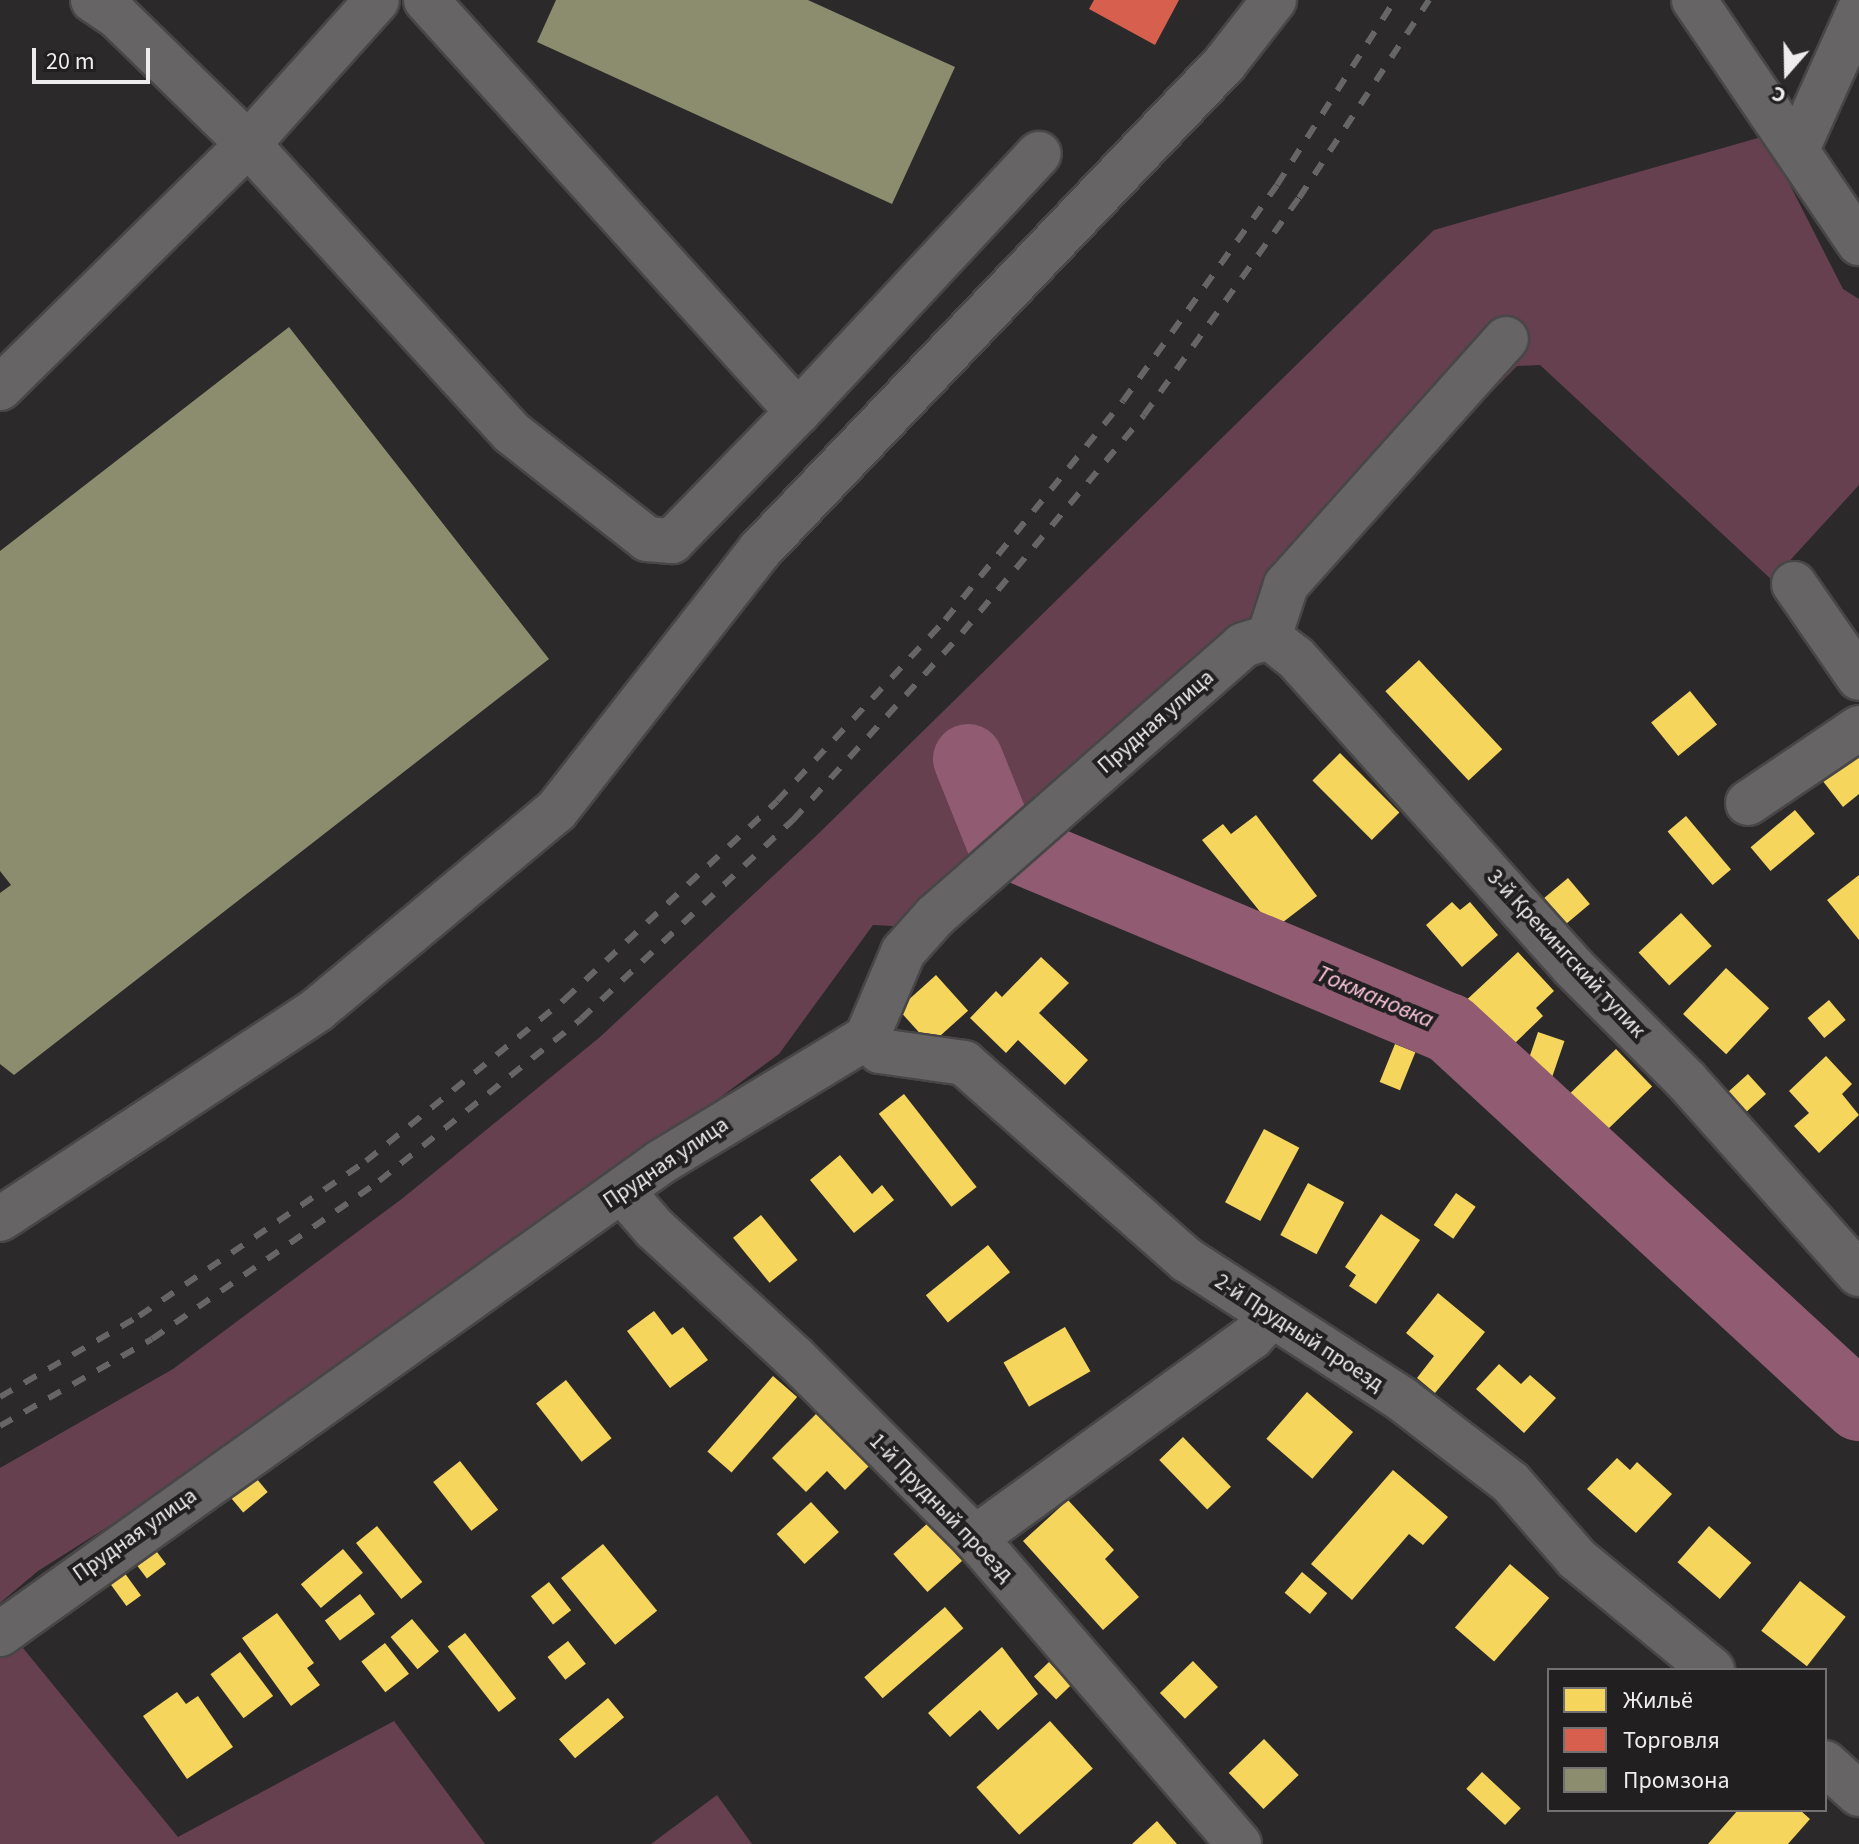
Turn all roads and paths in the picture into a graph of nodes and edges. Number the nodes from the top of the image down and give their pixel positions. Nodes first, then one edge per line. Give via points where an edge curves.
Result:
1 (377, 0) edge
2 (426, 0) edge
3 (1274, 0) edge
4 (1694, 0) edge
5 (107, 6) edge
6 (1859, 11) edge
7 (248, 144) junction
8 (1798, 147) junction
9 (1039, 154) dead end
10 (1859, 243) edge
11 (1506, 339) dead end
12 (0, 388) edge
13 (798, 412) junction
14 (1794, 584) dead end
15 (1269, 637) junction
16 (1859, 678) edge
17 (1859, 728) edge
18 (1748, 803) dead end
19 (867, 1037) junction
20 (622, 1191) junction
21 (0, 1219) edge
22 (1859, 1274) edge
23 (1270, 1316) junction
24 (975, 1538) junction
25 (0, 1634) edge
26 (1710, 1668) edge
27 (1827, 1765) edge
28 (1859, 1794) edge
29 (1239, 1844) edge

1 - 7 street
2 - 13 street
3 - 21 street via 1225,63 760,550 556,811 318,1009
4 - 8 street
5 - 7 street
6 - 8 street
7 - 12 street
7 - 13 street via 512,433 647,539 672,541
8 - 10 street
9 - 13 street
11 - 15 street via 1286,585
14 - 16 street
15 - 19 street, Прудная улица via 1243,645 935,916 903,952
15 - 22 street, 3-й Крекингский тупик via 1295,657
17 - 18 street
19 - 20 street, Прудная улица
19 - 23 street, 2-й Прудный проезд via 880,1051 964,1063 1187,1260
20 - 24 street, 1-й Прудный проезд
20 - 25 street, Прудная улица
23 - 24 street via 1252,1337
23 - 26 street, 2-й Прудный проезд via 1403,1400 1511,1483 1577,1559
24 - 29 street, 1-й Прудный проезд
27 - 28 street

